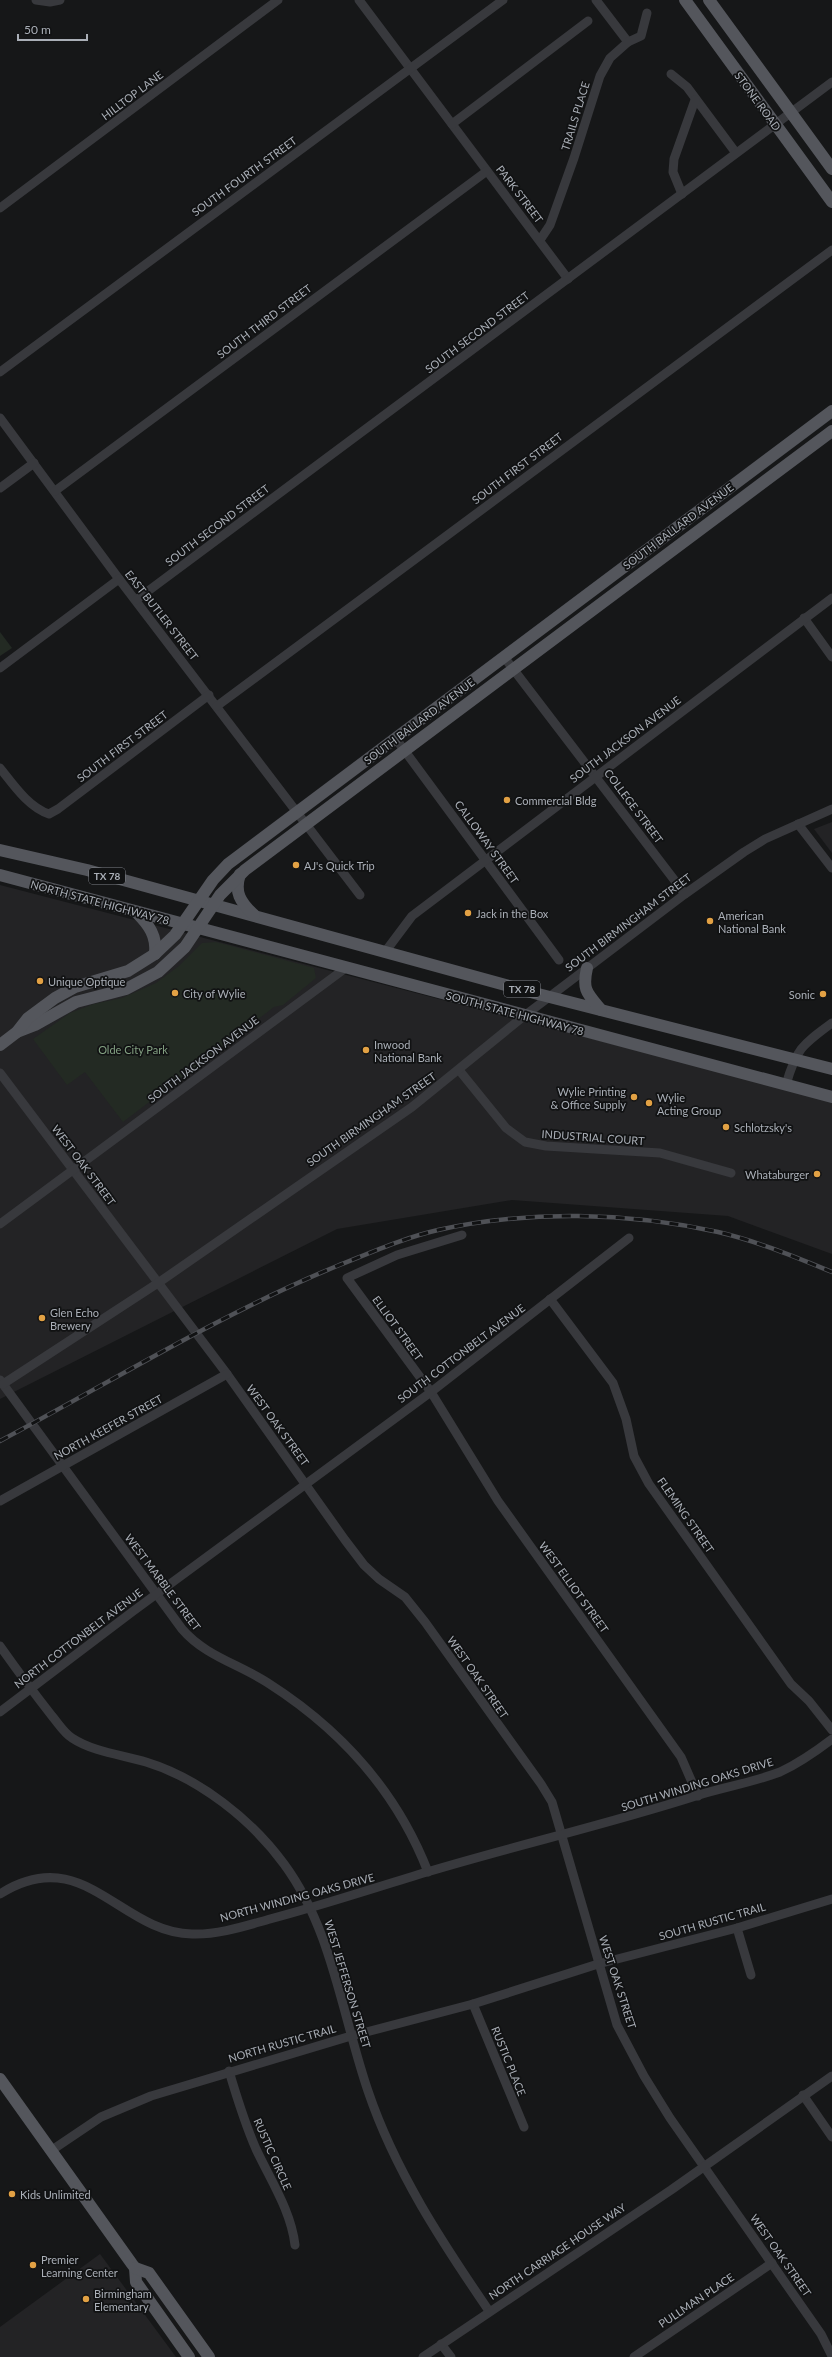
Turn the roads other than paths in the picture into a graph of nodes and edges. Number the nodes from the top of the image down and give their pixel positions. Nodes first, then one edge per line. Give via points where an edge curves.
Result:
1 (36, 0) edge
2 (60, 0) edge
3 (278, 0) edge
4 (359, 0) edge
5 (503, 0) edge
6 (596, 0) edge
7 (685, 0) edge
8 (709, 0) edge
9 (647, 13) dead end
10 (588, 21) dead end
11 (628, 42) junction
12 (411, 68) junction
13 (671, 74) dead end
14 (832, 82) edge
15 (695, 100) junction
16 (790, 112) junction
17 (452, 124) junction
18 (775, 124) junction
19 (736, 153) junction
20 (832, 169) edge
21 (487, 171) junction
22 (682, 194) junction
23 (832, 202) edge
24 (0, 208) edge
25 (540, 240) junction
26 (832, 250) edge
27 (568, 279) junction
28 (0, 372) edge
29 (832, 411) edge
30 (0, 418) edge
31 (832, 431) edge
32 (34, 463) junction
33 (0, 488) edge
34 (55, 491) junction
35 (682, 523) junction
36 (691, 536) junction
37 (119, 579) junction
38 (832, 598) edge
39 (136, 600) junction
40 (804, 618) junction
41 (504, 657) junction
42 (832, 657) edge
43 (0, 668) edge
44 (513, 668) junction
45 (209, 695) junction
46 (217, 706) junction
47 (396, 739) junction
48 (405, 751) junction
49 (0, 768) edge
50 (596, 776) junction
51 (832, 809) edge
52 (297, 812) junction
53 (798, 824) junction
54 (307, 825) junction
55 (0, 850) edge
56 (486, 861) junction
57 (832, 868) edge
58 (240, 874) junction
59 (0, 875) edge
60 (685, 894) junction
61 (360, 895) dead end
62 (199, 901) junction
63 (214, 904) junction
64 (137, 913) junction
65 (254, 916) junction
66 (182, 924) junction
67 (199, 928) junction
68 (385, 952) junction
69 (155, 954) junction
70 (559, 960) dead end
71 (347, 967) junction
72 (588, 968) junction
73 (550, 996) junction
74 (601, 1010) junction
75 (524, 1016) junction
76 (832, 1023) edge
77 (17, 1032) junction
78 (0, 1045) edge
79 (794, 1059) junction
80 (832, 1069) edge
81 (459, 1070) junction
82 (0, 1073) edge
83 (786, 1085) junction
84 (832, 1097) edge
85 (73, 1171) junction
86 (731, 1173) dead end
87 (0, 1224) edge
88 (462, 1235) dead end
89 (629, 1238) dead end
90 (158, 1283) junction
91 (550, 1299) junction
92 (227, 1374) junction
93 (1, 1382) edge
94 (431, 1392) junction
95 (62, 1466) junction
96 (306, 1483) junction
97 (0, 1501) edge
98 (156, 1594) junction
99 (0, 1646) edge
100 (31, 1690) junction
101 (0, 1712) edge
102 (832, 1730) edge
103 (832, 1739) edge
104 (698, 1796) junction
105 (561, 1835) junction
106 (428, 1872) junction
107 (0, 1894) edge
108 (832, 1899) edge
109 (311, 1908) junction
110 (737, 1928) junction
111 (598, 1964) junction
112 (751, 1975) dead end
113 (473, 2004) junction
114 (351, 2036) junction
115 (230, 2071) junction
116 (832, 2076) edge
117 (0, 2079) edge
118 (803, 2095) junction
119 (524, 2127) dead end
120 (832, 2137) edge
121 (52, 2150) junction
122 (704, 2166) junction
123 (295, 2245) dead end
124 (772, 2263) junction
125 (135, 2268) junction
126 (489, 2311) junction
127 (442, 2344) junction
128 (832, 2356) edge
129 (189, 2357) edge
130 (209, 2357) edge
131 (423, 2357) edge
132 (451, 2357) edge
133 (634, 2357) edge

1 - 2 street
3 - 24 street, HILLTOP LANE
4 - 12 street, PARK STREET
5 - 12 street, SOUTH FOURTH STREET
6 - 11 street
7 - 18 main road, STONE ROAD
8 - 16 main road, STONE ROAD
9 - 11 street, TRAILS PLACE via 641,36
10 - 17 street
11 - 25 street, TRAILS PLACE via 610,58 600,76 550,225
12 - 17 street, PARK STREET
12 - 28 street, SOUTH FOURTH STREET
13 - 15 street via 687,87
14 - 16 street, SOUTH SECOND STREET
15 - 19 street
15 - 22 street via 674,159 673,172
16 - 18 street, SOUTH SECOND STREET
16 - 20 main road, STONE ROAD
17 - 21 street, PARK STREET
18 - 19 street, SOUTH SECOND STREET
18 - 23 main road, STONE ROAD
19 - 22 street, SOUTH SECOND STREET
21 - 25 street, PARK STREET
21 - 34 street, SOUTH THIRD STREET
22 - 27 street, SOUTH SECOND STREET
25 - 27 street, PARK STREET
26 - 46 street, SOUTH FIRST STREET
27 - 39 street, SOUTH SECOND STREET
29 - 35 main road, SOUTH BALLARD AVENUE
30 - 32 street, EAST BUTLER STREET
31 - 36 main road, SOUTH BALLARD AVENUE
32 - 33 street
32 - 34 street, EAST BUTLER STREET
34 - 37 street, EAST BUTLER STREET
35 - 36 main road
35 - 41 main road, SOUTH BALLARD AVENUE
36 - 44 main road, SOUTH BALLARD AVENUE
37 - 39 street, EAST BUTLER STREET
37 - 43 street
38 - 40 street, SOUTH JACKSON AVENUE
39 - 45 street, EAST BUTLER STREET
40 - 42 street
40 - 50 street, SOUTH JACKSON AVENUE
41 - 44 street, COLLEGE STREET
41 - 47 main road, SOUTH BALLARD AVENUE
44 - 48 main road, SOUTH BALLARD AVENUE
44 - 50 street, COLLEGE STREET
45 - 46 street, EAST BUTLER STREET
45 - 49 street, SOUTH FIRST STREET via 49,814 31,804
46 - 52 street, EAST BUTLER STREET
47 - 48 street, CALLOWAY STREET
47 - 52 main road, SOUTH BALLARD AVENUE
48 - 54 main road, SOUTH BALLARD AVENUE
48 - 56 street, CALLOWAY STREET
50 - 56 street, SOUTH JACKSON AVENUE
50 - 60 street, COLLEGE STREET
51 - 53 street, SOUTH BIRMINGHAM STREET
52 - 54 street, EAST BUTLER STREET
52 - 62 main road, SOUTH BALLARD AVENUE via 228,864
53 - 57 street
53 - 60 street, SOUTH BIRMINGHAM STREET via 744,852
54 - 58 main road, SOUTH BALLARD AVENUE
54 - 61 street, EAST BUTLER STREET
55 - 62 main road, TX 78
56 - 68 street, SOUTH JACKSON AVENUE via 412,916
56 - 70 street, CALLOWAY STREET
58 - 63 main road, SOUTH BALLARD AVENUE
58 - 65 main road via 238,895
59 - 64 main road, NORTH STATE HIGHWAY 78 / TX 78
60 - 72 street, SOUTH BIRMINGHAM STREET
62 - 63 main road, TX 78
62 - 66 main road, SOUTH BALLARD AVENUE
63 - 65 main road, TX 78
63 - 67 main road, SOUTH BALLARD AVENUE
64 - 66 main road, NORTH STATE HIGHWAY 78 / TX 78
64 - 69 main road via 152,929 156,945
65 - 68 main road, TX 78
66 - 67 main road, NORTH STATE HIGHWAY 78 / TX 78
66 - 69 main road, SOUTH BALLARD AVENUE
67 - 71 main road, SOUTH STATE HIGHWAY 78 / TX 78
67 - 77 main road, SOUTH BALLARD AVENUE via 178,956 150,978 126,989 76,1002
68 - 73 main road, TX 78
69 - 77 main road, SOUTH BALLARD AVENUE via 128,971 75,987 55,998 28,1018
71 - 75 main road, SOUTH STATE HIGHWAY 78 / TX 78
71 - 85 street, SOUTH JACKSON AVENUE
72 - 73 street, SOUTH BIRMINGHAM STREET
72 - 74 main road via 585,989
73 - 74 main road, TX 78
73 - 75 street, SOUTH BIRMINGHAM STREET
74 - 79 main road, TX 78
75 - 81 street, SOUTH BIRMINGHAM STREET
75 - 83 main road, SOUTH STATE HIGHWAY 78 / TX 78
76 - 79 street via 804,1044
77 - 78 main road, SOUTH BALLARD AVENUE
79 - 80 main road, TX 78
79 - 83 street
81 - 86 street, INDUSTRIAL COURT via 506,1128 525,1142 546,1146 660,1154
81 - 90 street, SOUTH BIRMINGHAM STREET via 412,1107
82 - 85 street, WEST OAK STREET
83 - 84 main road, SOUTH STATE HIGHWAY 78 / TX 78
85 - 87 street, SOUTH JACKSON AVENUE
85 - 90 street, WEST OAK STREET
88 - 94 street, ELLIOT STREET via 397,1255 347,1278
89 - 91 street, SOUTH COTTONBELT AVENUE
90 - 92 street, WEST OAK STREET
90 - 93 street, SOUTH BIRMINGHAM STREET
91 - 94 street, SOUTH COTTONBELT AVENUE
91 - 102 street, FLEMING STREET via 613,1383 626,1419 634,1456 649,1484 791,1684 810,1701
92 - 95 street, NORTH KEEFER STREET
92 - 96 street, WEST OAK STREET
93 - 95 street, WEST MARBLE STREET
94 - 96 street, SOUTH COTTONBELT AVENUE
94 - 104 street, WEST ELLIOT STREET via 498,1501 681,1757
95 - 97 street, NORTH KEEFER STREET
95 - 98 street, WEST MARBLE STREET
96 - 98 street, NORTH COTTONBELT AVENUE
96 - 105 street, WEST OAK STREET via 364,1565 405,1598 425,1622 541,1784 552,1802
98 - 100 street, NORTH COTTONBELT AVENUE
98 - 106 street, WEST MARBLE STREET via 193,1642 205,1651 243,1668 269,1684 320,1720 344,1741 385,1792 416,1842
99 - 100 street, WEST JEFFERSON STREET
100 - 101 street, NORTH COTTONBELT AVENUE
100 - 109 street, WEST JEFFERSON STREET via 72,1739 148,1762 179,1776 240,1816 283,1862
103 - 104 street, SOUTH WINDING OAKS DRIVE via 806,1758 779,1772
104 - 105 street, SOUTH WINDING OAKS DRIVE
105 - 106 street, NORTH WINDING OAKS DRIVE
105 - 111 street, WEST OAK STREET
106 - 109 street, NORTH WINDING OAKS DRIVE
107 - 109 street, NORTH WINDING OAKS DRIVE via 29,1880 63,1879 88,1886 164,1929 190,1934 211,1933
108 - 110 street, SOUTH RUSTIC TRAIL
109 - 114 street, WEST JEFFERSON STREET via 320,1930
110 - 111 street, SOUTH RUSTIC TRAIL
110 - 112 street
111 - 113 street, NORTH RUSTIC TRAIL
111 - 122 street, WEST OAK STREET via 618,2025 631,2052 670,2118
113 - 114 street, NORTH RUSTIC TRAIL
113 - 119 street, RUSTIC PLACE
114 - 115 street, NORTH RUSTIC TRAIL
114 - 126 street, WEST JEFFERSON STREET via 368,2092 410,2189
115 - 121 street, NORTH RUSTIC TRAIL via 151,2096 101,2117
115 - 123 street, RUSTIC CIRCLE via 256,2148 291,2221
116 - 118 street, NORTH CARRIAGE HOUSE WAY
117 - 121 main road
118 - 120 street
118 - 122 street, NORTH CARRIAGE HOUSE WAY
121 - 125 main road
122 - 124 street, WEST OAK STREET
122 - 126 street, NORTH CARRIAGE HOUSE WAY
124 - 128 street, WEST OAK STREET via 821,2334
124 - 133 street, PULLMAN PLACE
125 - 129 main road via 136,2282
125 - 130 main road via 149,2273
126 - 127 street, NORTH CARRIAGE HOUSE WAY
127 - 131 street, NORTH CARRIAGE HOUSE WAY
127 - 132 street

